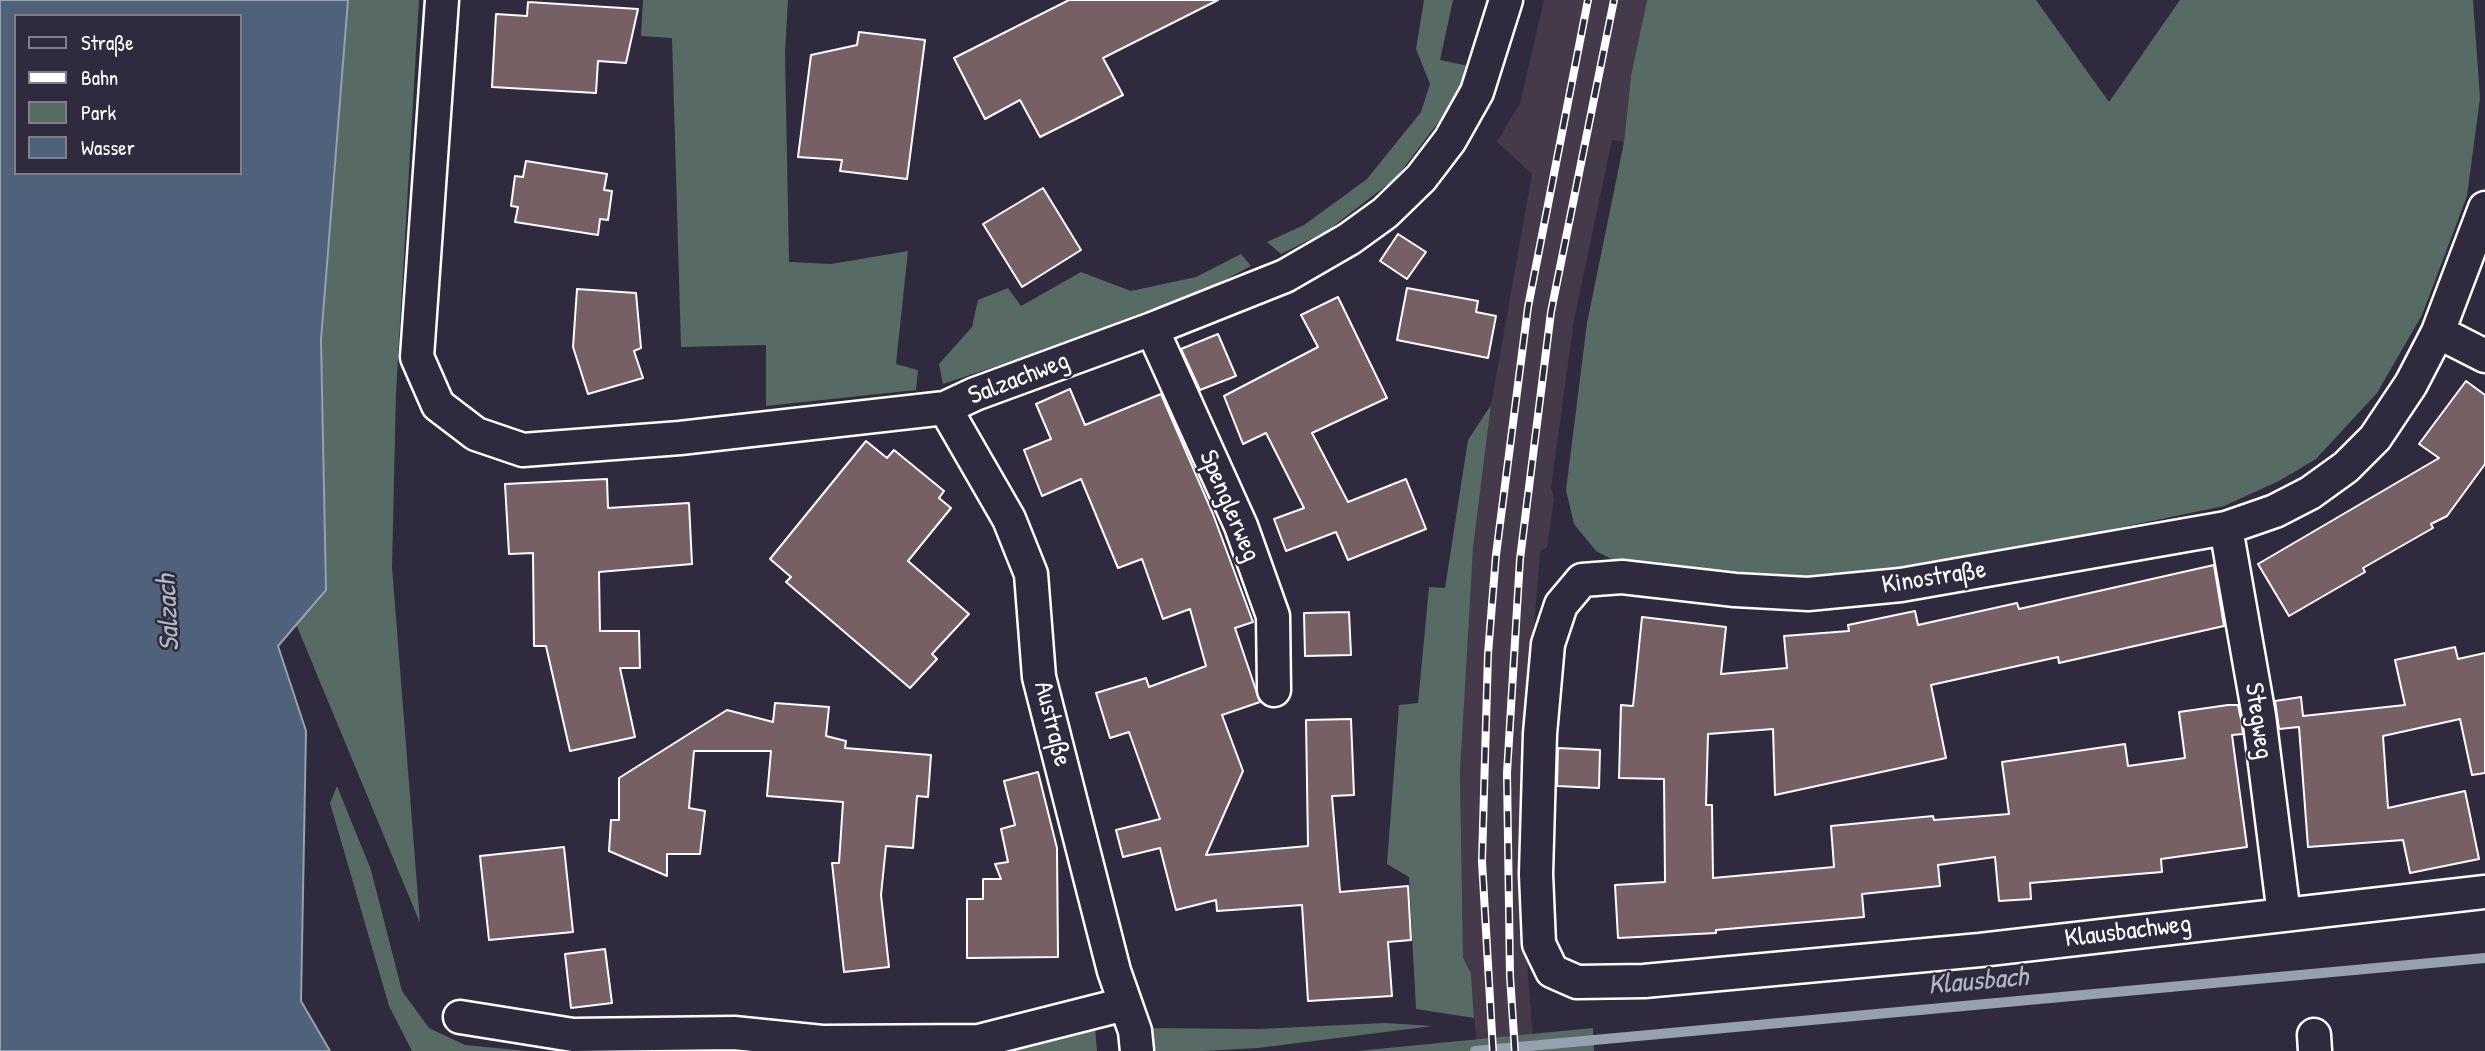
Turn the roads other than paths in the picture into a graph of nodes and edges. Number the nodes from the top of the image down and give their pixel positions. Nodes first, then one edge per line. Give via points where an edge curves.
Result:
1 (442, 0) edge
2 (1506, 0) edge
3 (2485, 208) edge
4 (1152, 329) junction
5 (2438, 331) junction
6 (2485, 356) edge
7 (945, 408) junction
8 (2226, 528) junction
9 (1274, 690) dead end
10 (2485, 892) edge
11 (2284, 915) junction
12 (1539, 944) joint
13 (460, 1017) dead end
14 (1132, 1029) edge

1 - 7 street, Salzachweg via 417,357 438,405 476,434 523,450 680,438
2 - 4 street, Salzachweg via 1476,92 1450,140 1422,178 1385,213 1286,276
3 - 5 street, Kinostraße
4 - 7 street, Salzachweg
4 - 9 street, Spenglerweg via 1241,526 1273,615
5 - 6 street
5 - 8 street, Kinostraße via 2412,384 2375,438 2346,467 2275,511
7 - 14 street, Austraße via 1009,519 1031,574 1039,677
8 - 11 street, Stegweg via 2259,716
8 - 12 street, Kinostraße via 1900,585 1808,594 1622,577 1582,580 1561,605 1548,645 1540,734
10 - 11 street, Klausbachweg
11 - 12 street, Klausbachweg via 1980,950 1644,981 1577,982 1552,971
13 - 14 street via 573,1035 734,1033 822,1042 979,1041

